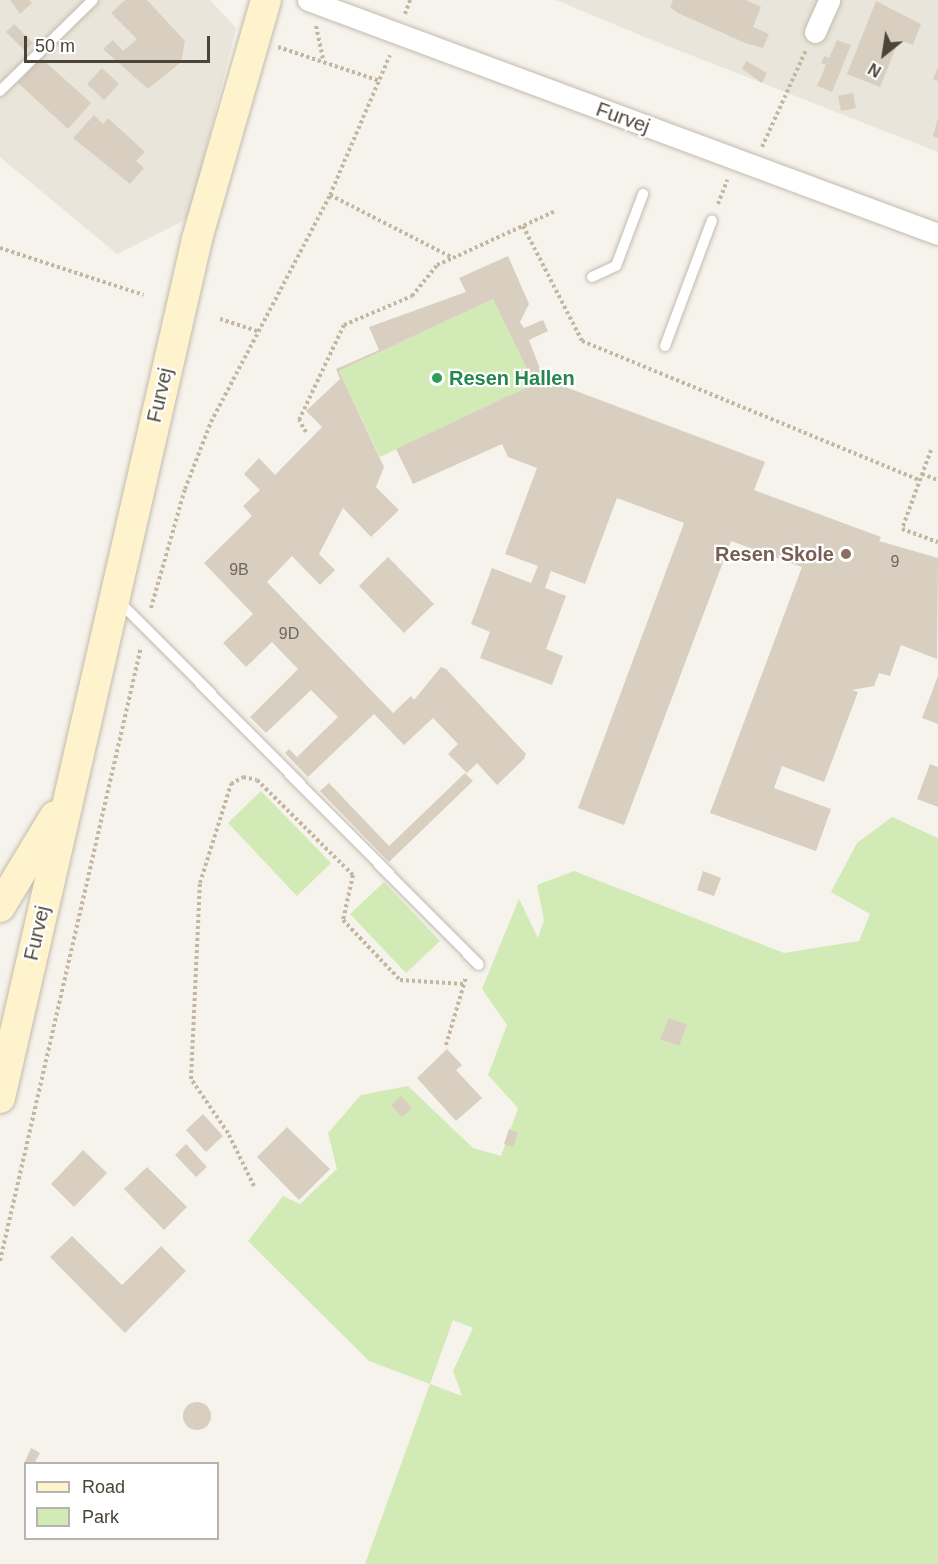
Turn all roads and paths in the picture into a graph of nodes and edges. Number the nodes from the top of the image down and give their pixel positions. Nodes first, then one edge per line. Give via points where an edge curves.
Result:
1 (93, 0) edge
2 (266, 0) edge
3 (410, 0) edge
4 (829, 0) edge
5 (314, 2) edge
6 (815, 33) joint
7 (398, 34) junction
8 (253, 39) junction
9 (323, 60) junction
10 (380, 81) junction
11 (0, 91) edge
12 (744, 163) junction
13 (330, 195) junction
14 (643, 195) dead end
15 (555, 211) dead end
16 (712, 220) joint
17 (523, 226) junction
18 (938, 234) edge
19 (0, 248) edge
20 (453, 258) junction
21 (592, 278) dead end
22 (144, 295) dead end
23 (220, 319) dead end
24 (257, 331) junction
25 (665, 346) dead end
26 (306, 432) dead end
27 (930, 450) dead end
28 (922, 474) junction
29 (920, 480) junction
30 (938, 480) edge
31 (938, 542) edge
32 (113, 597) junction
33 (147, 624) junction
34 (69, 793) junction
35 (0, 907) edge
36 (475, 962) joint
37 (464, 984) junction
38 (446, 1045) dead end
39 (4, 1065) edge
40 (0, 1098) edge
41 (254, 1186) dead end
42 (0, 1261) edge

1 - 11 lane
2 - 8 main road, Furvej
3 - 7 path
4 - 6 street
5 - 7 street, Furvej
5 - 9 path via 315,29
6 - 12 path
7 - 10 path
7 - 12 street, Furvej
8 - 9 path
8 - 32 main road, Furvej via 197,239
9 - 10 path
10 - 13 path
12 - 16 path
12 - 18 street, Furvej
13 - 20 path
13 - 24 path
14 - 21 lane via 616,266
15 - 17 path
16 - 25 lane
17 - 20 path
17 - 29 path via 582,341
19 - 22 path
20 - 26 path via 437,265 412,296 344,325 298,420
23 - 24 path
24 - 33 path via 185,489
27 - 28 path
28 - 29 path
28 - 30 path
29 - 31 path via 902,528
32 - 33 lane
32 - 34 main road, Furvej
33 - 36 lane
33 - 42 path
34 - 35 main road, Furvej
34 - 39 main road, Furvej
36 - 37 path
37 - 38 path
37 - 41 path via 400,980 344,920 353,875 257,780 243,777 231,784 200,883 191,1079 228,1134
39 - 40 main road, Furvej

